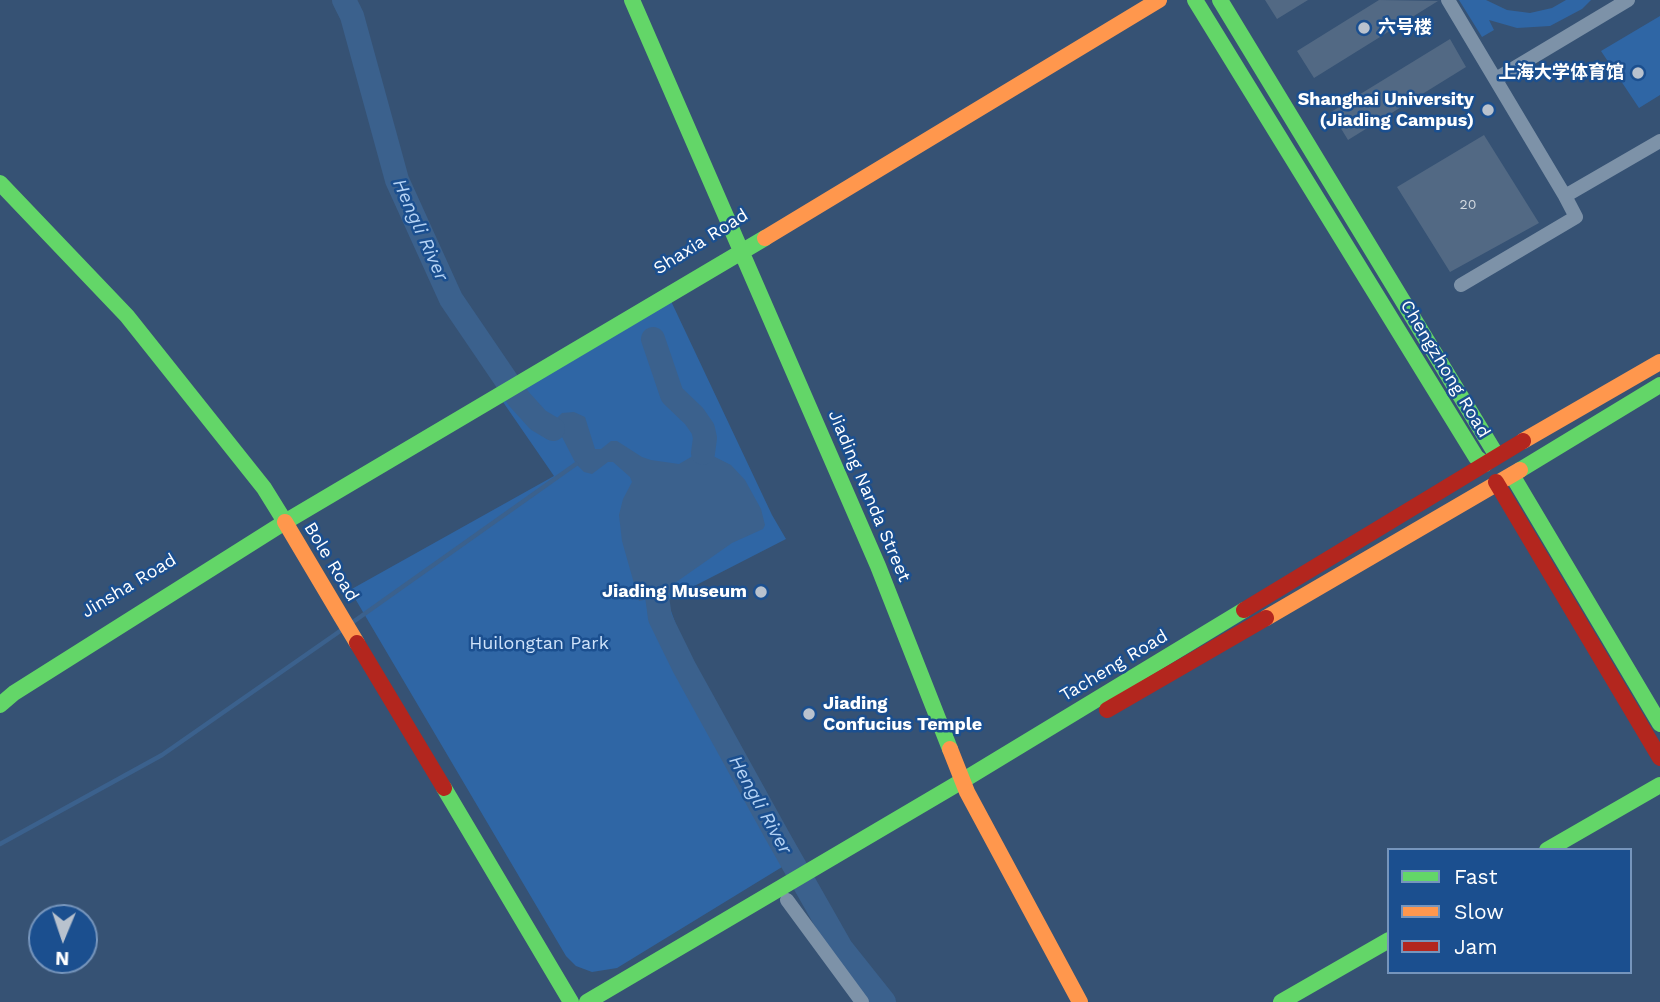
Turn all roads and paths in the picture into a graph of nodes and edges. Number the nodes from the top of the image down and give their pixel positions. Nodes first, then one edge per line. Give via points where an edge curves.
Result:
1 (632, 0) edge
2 (1139, 0) edge
3 (1159, 0) edge
4 (1195, 0) edge
5 (1220, 0) edge
6 (1448, 0) edge
7 (1628, 0) edge
8 (1496, 79) junction
9 (1660, 141) edge
10 (0, 183) edge
11 (1565, 195) junction
12 (740, 246) junction
13 (1461, 285) dead end
14 (1660, 362) edge
15 (1660, 385) edge
16 (1491, 460) junction
17 (1512, 475) junction
18 (1496, 482) junction
19 (284, 519) junction
20 (0, 694) edge
21 (0, 705) edge
22 (1660, 723) edge
23 (1660, 758) edge
24 (1660, 785) edge
25 (964, 787) junction
26 (1550, 848) edge
27 (790, 893) junction
28 (1387, 941) edge
29 (571, 1002) edge
30 (587, 1002) edge
31 (615, 1002) edge
32 (862, 1002) edge
33 (1080, 1002) edge
34 (1281, 1002) edge

1 - 12 main road, Jiading Nanda Street
2 - 12 main road, Shaxia Road
3 - 12 main road
4 - 16 main road, Chengzhong Road via 1476,457
5 - 16 main road, Chengzhong Road
6 - 8 street
7 - 8 street
8 - 11 street
9 - 11 street
10 - 19 main road, Bole Road via 127,316
11 - 13 street via 1576,217
12 - 19 main road
12 - 19 main road, Shaxia Road
12 - 25 main road, Jiading Nanda Street via 878,566
14 - 16 main road, Tacheng Road
15 - 17 main road, Tacheng Road
16 - 17 main road, Chengzhong Road
16 - 18 main road, Chengzhong Road
16 - 25 main road, Tacheng Road
17 - 18 main road, Tacheng Road
17 - 22 main road, Chengzhong Road
18 - 23 main road, Chengzhong Road
18 - 25 main road, Tacheng Road
19 - 20 main road, Jinsha Road via 79,638
19 - 21 main road
19 - 29 main road, Bole Road
24 - 26 main road
25 - 27 main road, Tacheng Road
25 - 33 main road, Jiading Nanda Street
27 - 30 main road, Tacheng Road
27 - 31 main road, Tacheng Road
27 - 32 street
28 - 34 main road

